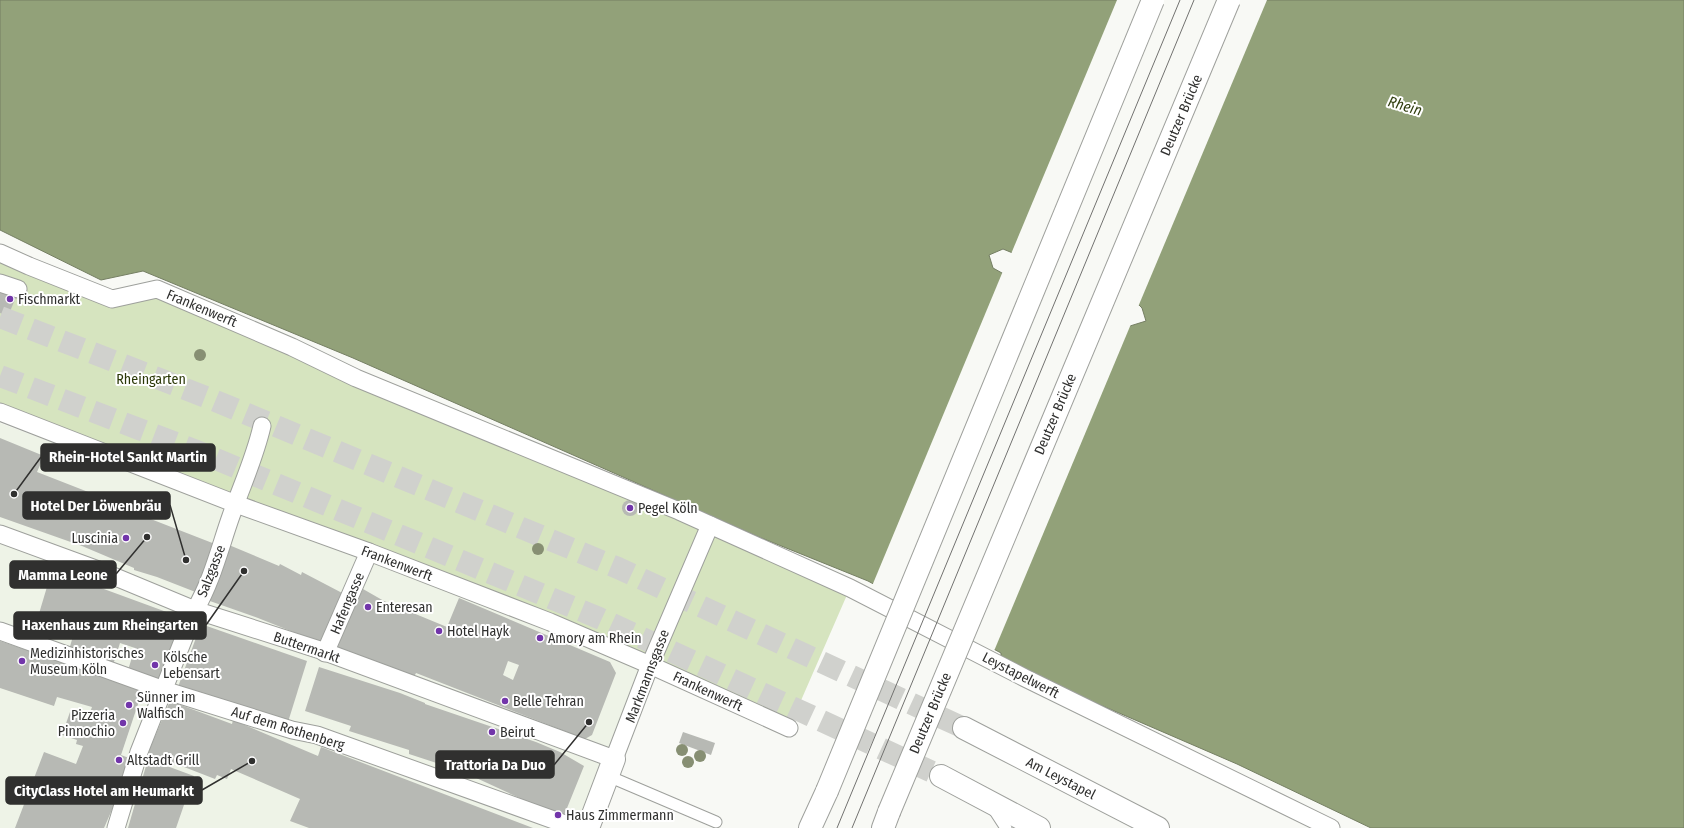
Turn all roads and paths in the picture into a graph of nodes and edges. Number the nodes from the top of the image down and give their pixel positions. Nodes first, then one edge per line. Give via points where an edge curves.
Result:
1 (1153, 0) edge
2 (1229, 0) edge
3 (0, 253) edge
4 (0, 283) edge
5 (18, 289) dead end
6 (0, 412) edge
7 (262, 426) dead end
8 (236, 504) junction
9 (710, 524) junction
10 (0, 534) edge
11 (369, 552) junction
12 (195, 610) junction
13 (0, 631) edge
14 (326, 653) junction
15 (650, 665) junction
16 (164, 690) junction
17 (789, 728) dead end
18 (964, 728) tunnel mouth
19 (611, 768) junction
20 (941, 776) tunnel mouth
21 (990, 802) junction
22 (886, 820) edge
23 (716, 822) dead end
24 (116, 828) edge
25 (576, 828) edge
26 (588, 828) edge
27 (810, 828) edge
28 (1006, 828) edge
29 (1039, 828) edge
30 (1158, 828) edge
31 (1331, 828) edge

1 - 27 main road, bridge
2 - 22 main road, Deutzer Brücke, bridge
3 - 9 street, Frankenwerft via 112,299 157,289 292,347 356,378
4 - 5 street
6 - 8 street, Frankenwerft
7 - 8 street, Salzgasse via 256,453
8 - 11 street, Frankenwerft
8 - 12 street, Salzgasse via 204,595
9 - 15 street, Markmannsgasse
9 - 31 street, Leystapelwerft via 850,588 1025,678
10 - 12 street, Buttermarkt
11 - 14 street, Hafengasse
11 - 15 street, Frankenwerft via 550,622
12 - 14 street, Buttermarkt
12 - 16 street, Salzgasse
13 - 16 street, Auf dem Rothenberg
14 - 19 street, Buttermarkt
15 - 17 street, Frankenwerft
15 - 19 street, Markmannsgasse
16 - 24 street, Salzgasse via 139,752
16 - 25 street, Auf dem Rothenberg via 292,730 317,735
18 - 30 main road, Am Leystapel
19 - 23 lane
19 - 26 main road, Markmannsgasse
20 - 21 main road
21 - 28 lane
21 - 29 main road

